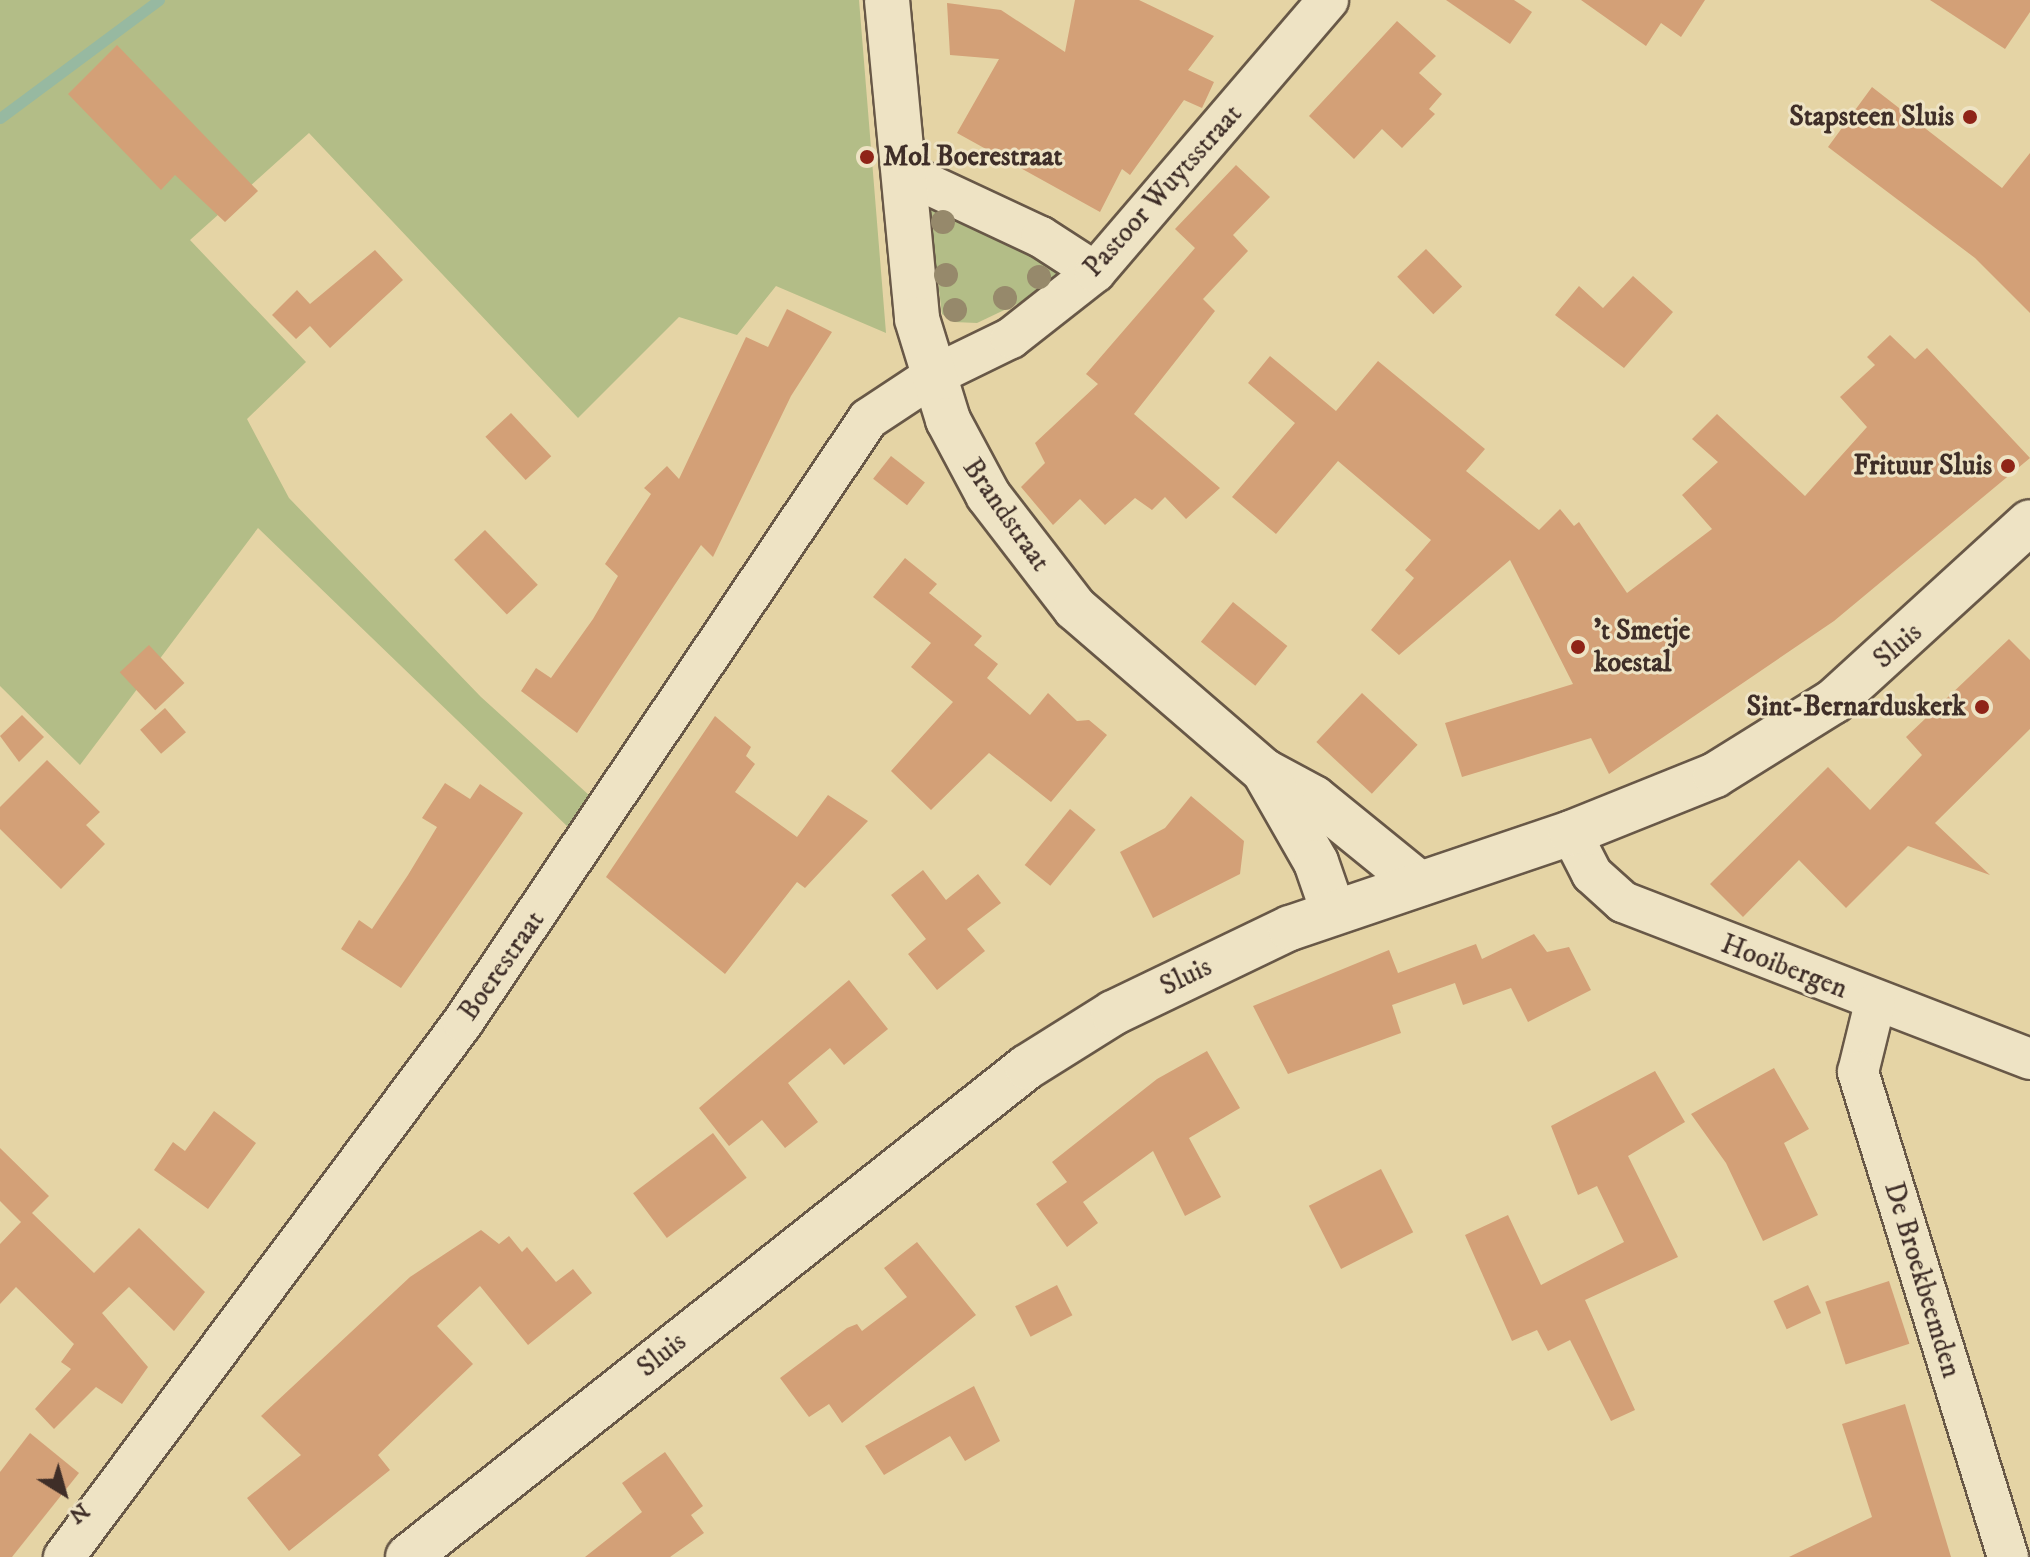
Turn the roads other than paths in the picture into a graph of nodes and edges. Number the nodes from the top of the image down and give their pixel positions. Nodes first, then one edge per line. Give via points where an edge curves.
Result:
1 (887, 0) edge
2 (1328, 0) edge
3 (902, 172) junction
4 (1095, 272) junction
5 (933, 376) junction
6 (2030, 522) edge
7 (1264, 771) junction
8 (1571, 833) junction
9 (1420, 884) junction
10 (1333, 911) junction
11 (1875, 1003) junction
12 (2030, 1059) edge
13 (64, 1557) edge
14 (408, 1557) edge
15 (2008, 1557) edge

1 - 3 street, Brandstraat
2 - 4 street, Pastoor Wuytsstraat
3 - 4 street via 1041,237
3 - 5 street, Brandstraat via 917,319
4 - 5 street, Pastoor Wuytsstraat via 1011,338
5 - 7 street, Brandstraat via 961,451 1025,549 1075,608
5 - 13 street, Boerestraat via 868,419 848,445 471,1010
6 - 8 street, Sluis via 1906,641 1790,732 1715,775
7 - 9 street, Brandstraat via 1314,798
7 - 10 street, Brandstraat via 1316,862
8 - 9 street, Sluis
8 - 11 street, Hooibergen via 1592,874 1623,902
9 - 10 street, Sluis
10 - 14 street, Sluis via 1113,1013 1027,1067
11 - 12 street, Hooibergen
11 - 15 street, De Broekbeemden via 1858,1072

